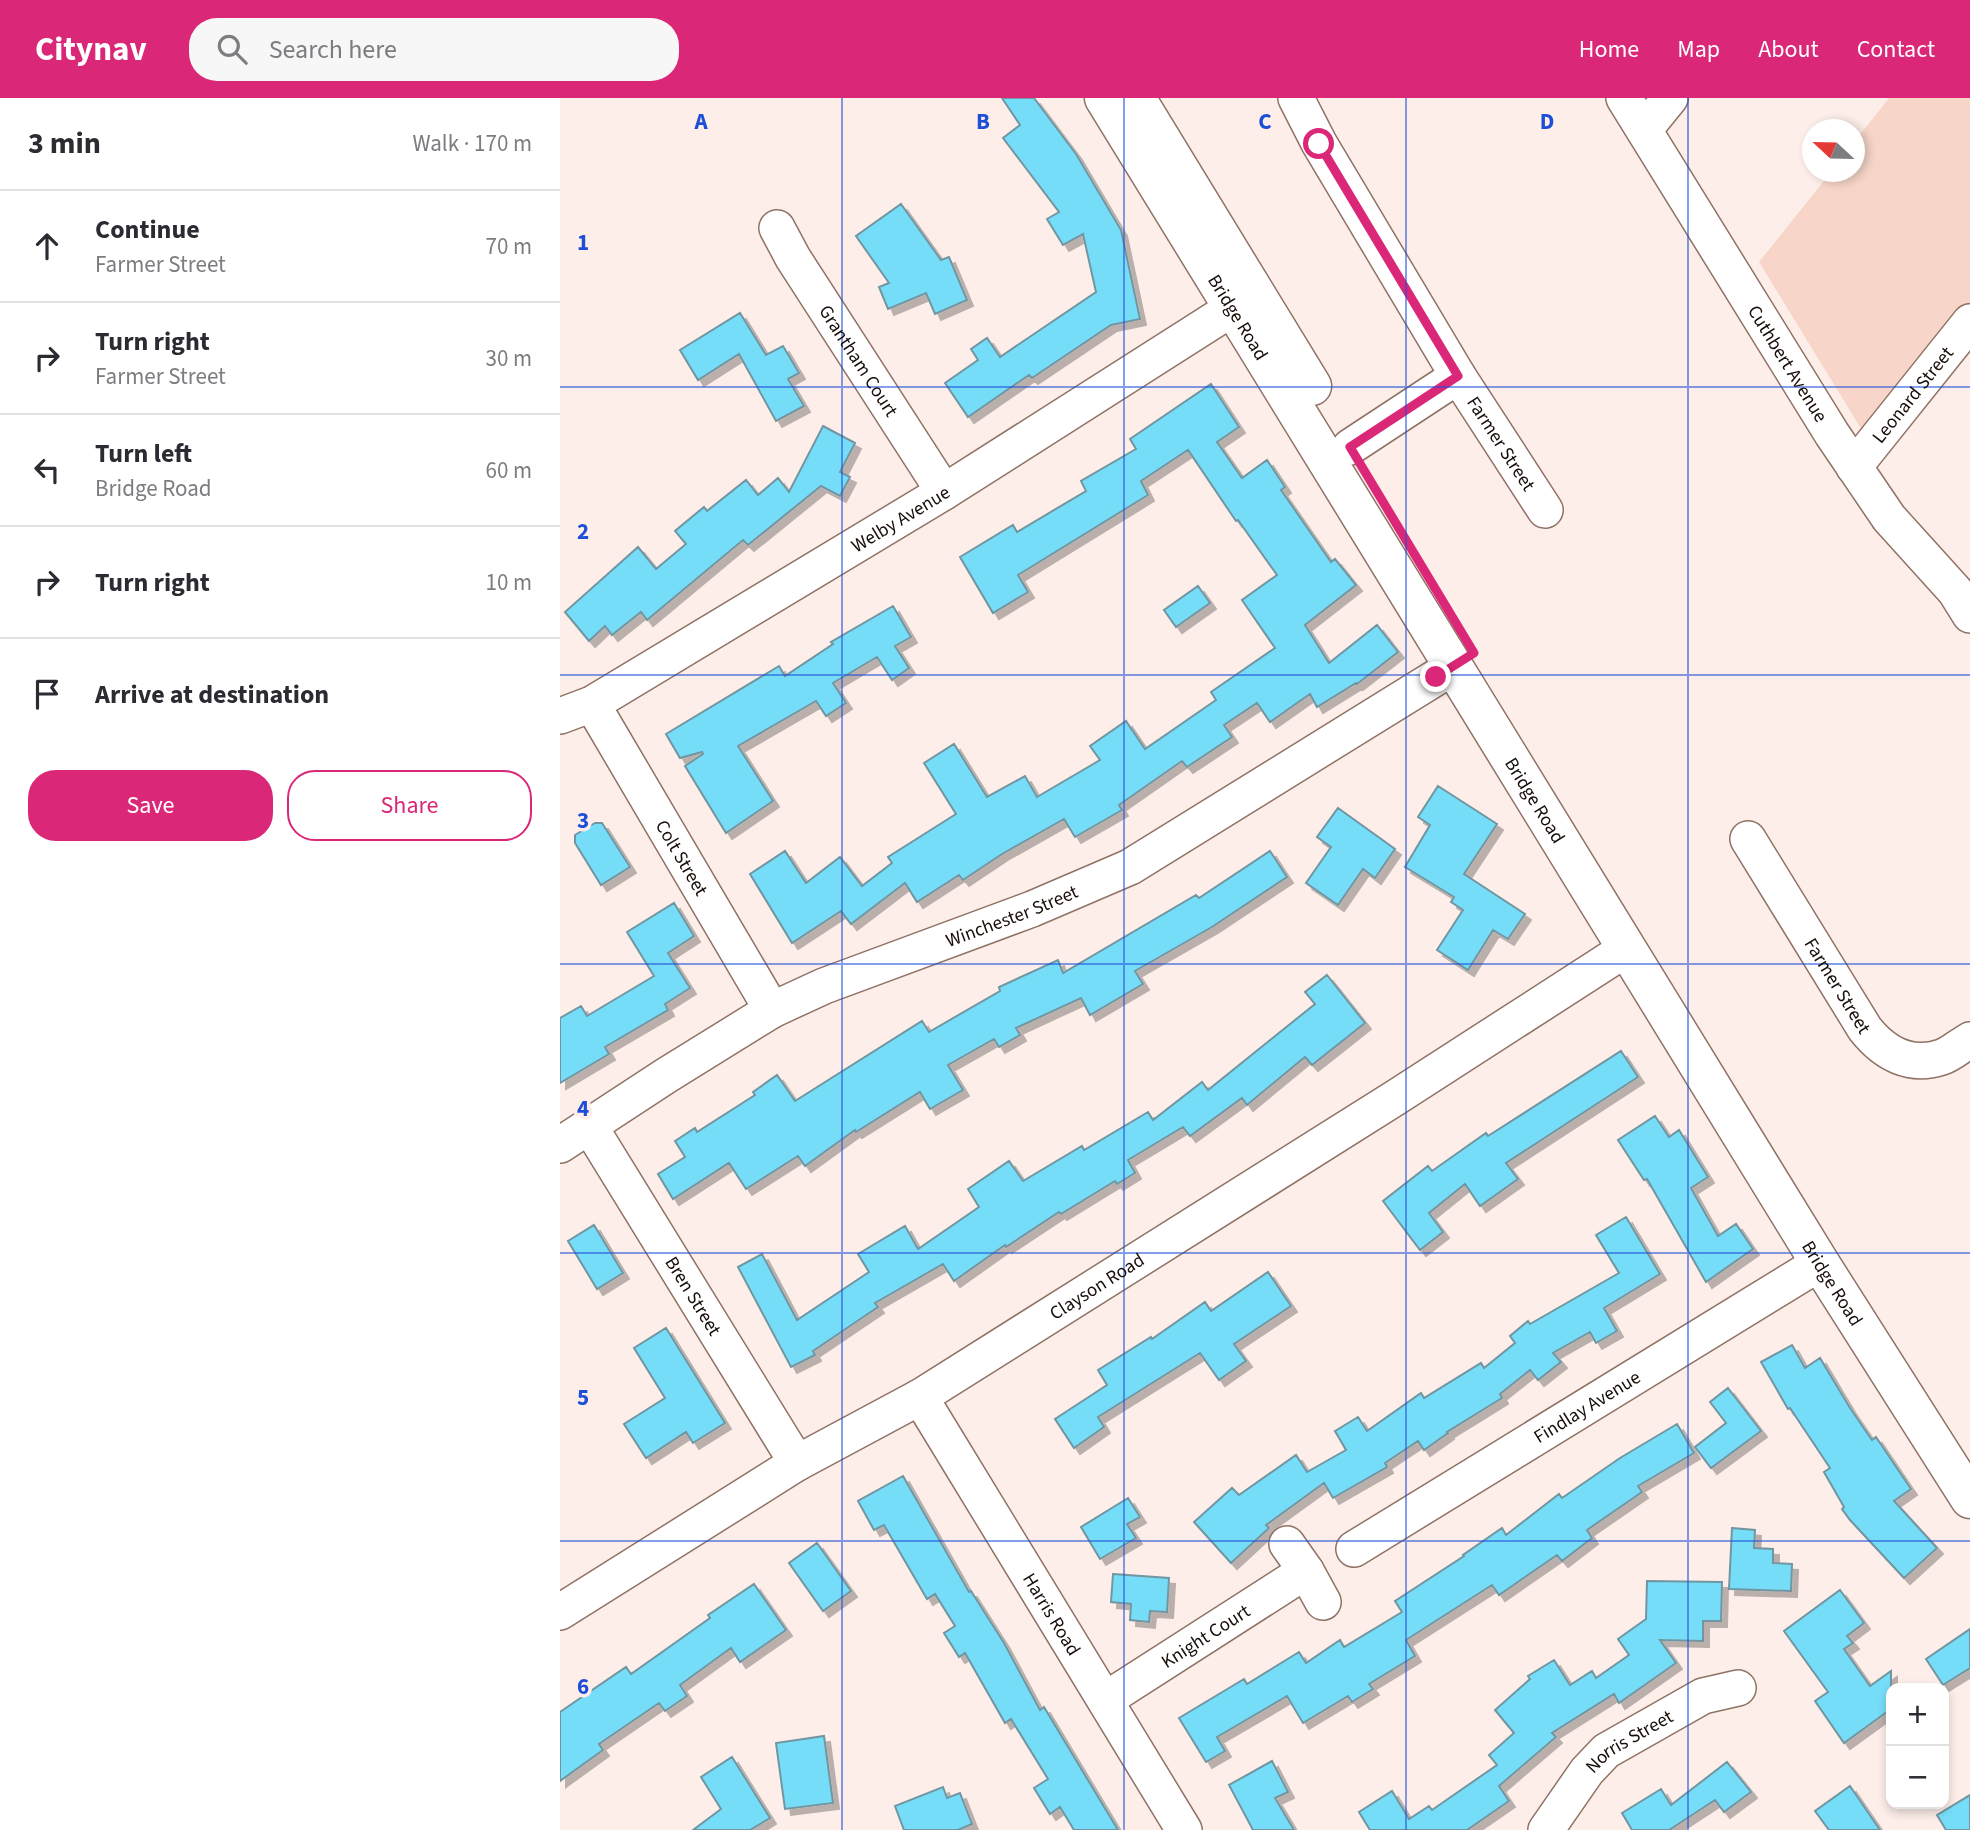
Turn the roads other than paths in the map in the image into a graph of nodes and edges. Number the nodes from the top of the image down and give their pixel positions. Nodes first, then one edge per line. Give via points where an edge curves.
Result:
1 (1104, 98) edge
2 (1136, 98) edge
3 (1296, 98) edge
4 (1625, 98) edge
5 (1670, 98) edge
6 (1644, 130) junction
7 (777, 229) dead end
8 (1245, 301) junction
9 (1970, 322) edge
10 (1458, 376) junction
11 (1350, 447) junction
12 (1854, 467) junction
13 (944, 492) junction
14 (1545, 510) dead end
15 (1970, 615) edge
16 (1464, 660) junction
17 (592, 704) junction
18 (560, 716) edge
19 (1748, 839) dead end
20 (1638, 942) junction
21 (772, 1010) junction
22 (1970, 1040) edge
23 (590, 1127) junction
24 (560, 1145) edge
25 (1831, 1256) junction
26 (920, 1397) junction
27 (797, 1463) junction
28 (1968, 1477) edge
29 (1354, 1549) dead end
30 (1324, 1602) dead end
31 (560, 1612) edge
32 (1738, 1688) dead end
33 (1105, 1700) junction
34 (1184, 1830) edge
35 (1546, 1830) edge

1 - 8 main road, Bridge Road
2 - 8 main road, Bridge Road
3 - 10 street, Farmer Street
4 - 6 street, Cuthbert Avenue
5 - 6 street
6 - 12 street, Cuthbert Avenue
7 - 13 street, Grantham Court
8 - 11 main road, Bridge Road
8 - 13 street, Welby Avenue
8 - 16 main road, Bridge Road
9 - 12 street, Leonard Street
10 - 11 street, Farmer Street
10 - 14 street, Farmer Street
11 - 16 main road, Bridge Road
12 - 15 street, Cuthbert Avenue via 1889,518 1955,591
13 - 17 street, Welby Avenue
16 - 20 main road, Bridge Road
16 - 21 street, Winchester Street via 1130,866
17 - 18 street, Welby Avenue
17 - 21 street, Colt Street
19 - 22 street, Farmer Street via 1878,1045 1896,1056 1919,1061 1942,1057
20 - 25 main road, Bridge Road
20 - 26 street, Clayson Road
21 - 23 street, Winchester Street
23 - 24 street, Winchester Street
23 - 27 street, Bren Street
25 - 28 main road, Bridge Road
25 - 29 street, Findlay Avenue
26 - 27 street, Clayson Road
26 - 33 street, Harris Road
27 - 31 street, Clayson Road
30 - 33 street, Knight Court via 1296,1557
32 - 35 street, Norris Street via 1703,1696 1606,1751
33 - 34 street, Harris Road

